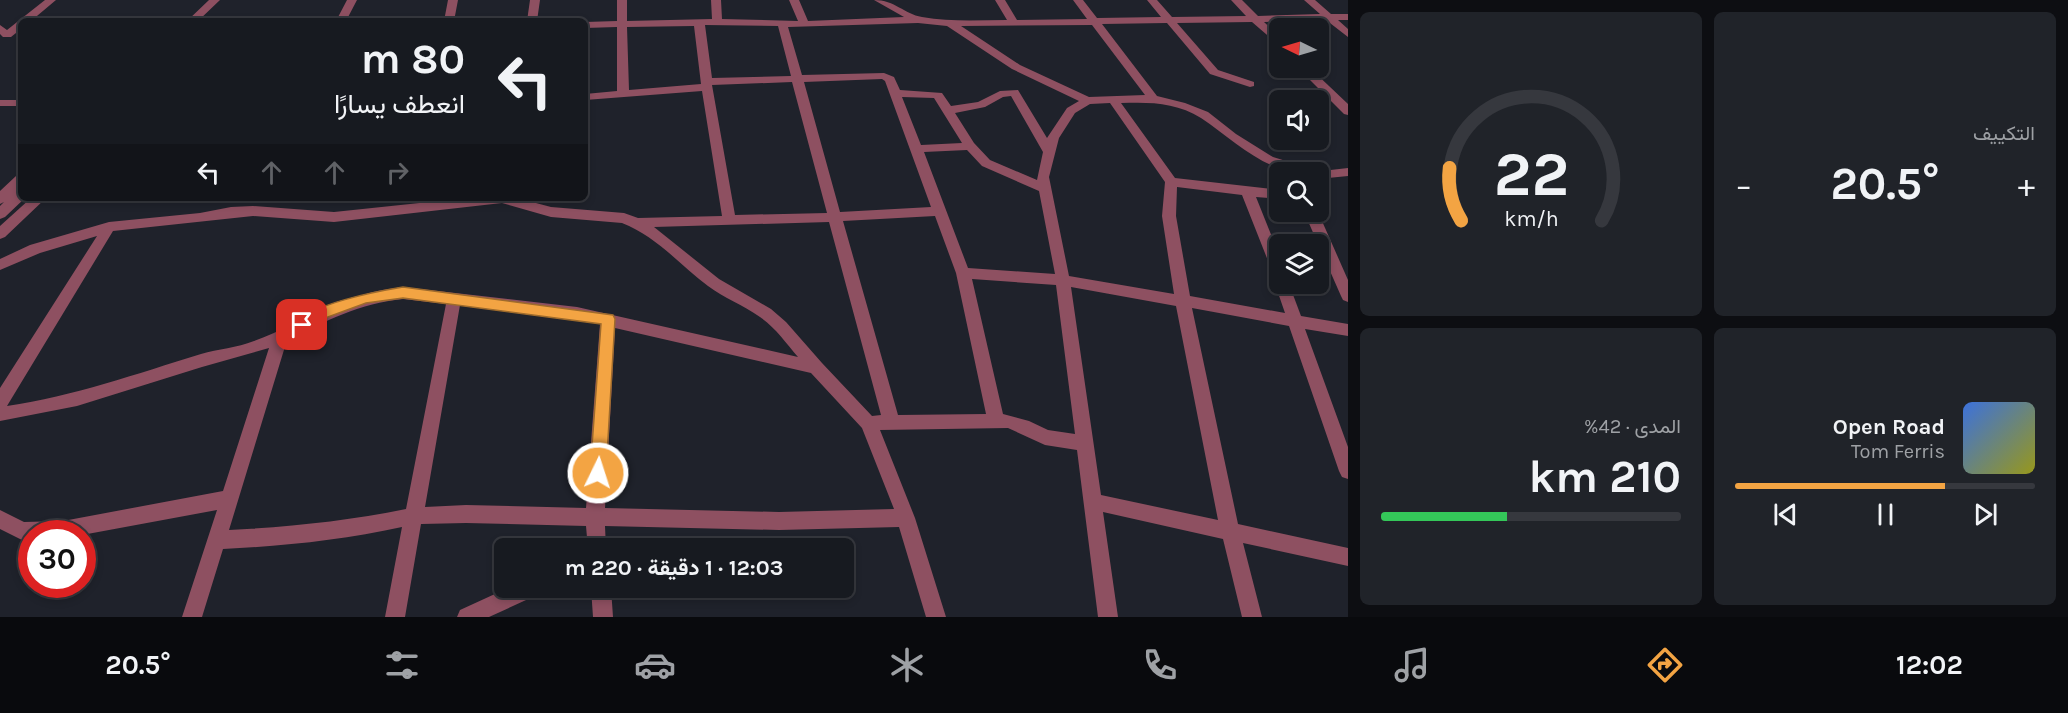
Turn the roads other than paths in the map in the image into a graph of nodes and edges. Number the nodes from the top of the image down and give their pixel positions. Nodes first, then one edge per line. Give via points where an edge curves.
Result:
1 (51, 0) edge
2 (203, 0) edge
3 (215, 0) edge
4 (227, 0) edge
5 (352, 0) edge
6 (453, 0) edge
7 (536, 0) edge
8 (622, 0) edge
9 (716, 0) edge
10 (794, 0) edge
11 (879, 0) edge
12 (1000, 0) edge
13 (1078, 0) edge
14 (1152, 0) edge
15 (1236, 0) edge
16 (1309, 0) edge
17 (1328, 17) junction
18 (1348, 17) edge
19 (29, 18) edge
20 (199, 18) edge
21 (200, 18) edge
22 (200, 18) edge
23 (343, 18) edge
24 (450, 18) edge
25 (533, 18) edge
26 (1169, 19) junction
27 (1254, 19) junction
28 (918, 20) junction
29 (1092, 20) junction
30 (699, 22) junction
31 (717, 22) junction
32 (1014, 22) junction
33 (950, 23) junction
34 (622, 24) junction
35 (782, 24) junction
36 (804, 24) junction
37 (18, 25) edge
38 (588, 25) edge
39 (2, 33) edge
40 (1269, 33) edge
41 (1348, 34) edge
42 (18, 35) edge
43 (798, 78) junction
44 (1314, 78) edge
45 (707, 84) junction
46 (1250, 84) dead end
47 (895, 93) junction
48 (623, 95) junction
49 (588, 97) edge
50 (1153, 98) junction
51 (1113, 100) junction
52 (1088, 101) junction
53 (0, 103) edge
54 (18, 103) edge
55 (948, 110) junction
56 (1348, 111) edge
57 (970, 146) junction
58 (915, 149) junction
59 (1049, 151) junction
60 (1273, 162) edge
61 (1348, 172) edge
62 (1329, 174) edge
63 (18, 182) edge
64 (1171, 182) junction
65 (1044, 188) junction
66 (1247, 192) junction
67 (1269, 194) edge
68 (18, 197) edge
69 (0, 199) edge
70 (36, 201) edge
71 (236, 201) edge
72 (483, 201) edge
73 (508, 201) edge
74 (940, 211) junction
75 (231, 212) junction
76 (0, 214) edge
77 (834, 217) junction
78 (729, 220) junction
79 (1315, 222) edge
80 (637, 223) junction
81 (109, 227) junction
82 (0, 234) edge
83 (1269, 249) edge
84 (0, 265) edge
85 (963, 273) junction
86 (1063, 280) junction
87 (1286, 294) edge
88 (1348, 296) edge
89 (454, 299) junction
90 (1183, 301) junction
91 (608, 319) junction
92 (1295, 321) junction
93 (1348, 330) edge
94 (281, 336) junction
95 (816, 368) junction
96 (0, 402) edge
97 (0, 414) edge
98 (996, 420) junction
99 (891, 422) junction
100 (868, 423) junction
101 (1084, 444) junction
102 (1348, 471) edge
103 (228, 499) junction
104 (1091, 501) junction
105 (413, 516) junction
106 (595, 517) junction
107 (906, 518) junction
108 (0, 519) edge
109 (1230, 531) junction
110 (596, 538) edge
111 (216, 540) junction
112 (1348, 557) edge
113 (508, 598) edge
114 (602, 598) edge
115 (192, 617) edge
116 (395, 617) edge
117 (467, 617) edge
118 (603, 617) edge
119 (936, 617) edge
120 (1108, 617) edge
121 (1251, 617) edge

1 - 19 street
2 - 20 street
3 - 21 street
4 - 22 street
5 - 23 street
6 - 24 street
7 - 25 street
8 - 34 street
9 - 31 street
10 - 36 street
11 - 28 street
12 - 32 street
13 - 29 street
14 - 26 street
15 - 27 street
16 - 17 street
17 - 18 street
17 - 27 street
17 - 41 street
26 - 27 street
26 - 29 street
26 - 46 street via 1214,72
27 - 40 street
28 - 33 street
28 - 36 street
29 - 32 street
29 - 50 street
30 - 31 street
30 - 34 street
30 - 45 street
31 - 35 street
32 - 33 street
33 - 52 street via 1000,59
34 - 38 street
34 - 48 street
35 - 36 street
35 - 43 street
37 - 39 street
39 - 42 street
43 - 45 street
43 - 47 street via 884,76 890,79
43 - 77 street
44 - 56 street
45 - 48 street
45 - 78 street
47 - 55 street via 934,93
47 - 58 street
48 - 49 street
50 - 51 street
50 - 60 street via 1193,109
51 - 52 street
51 - 64 street
52 - 59 street via 1071,111
53 - 54 street
55 - 57 street
55 - 59 street via 981,105 1008,91 1014,92
57 - 58 street
57 - 65 street via 996,169
58 - 74 street
59 - 65 street
61 - 62 street
63 - 69 street
64 - 66 street
64 - 90 street via 1169,216
65 - 86 street
66 - 67 street
66 - 83 street
68 - 76 street
70 - 82 street
71 - 75 street
72 - 75 street via 334,218
73 - 80 street via 551,212 624,218
74 - 77 street
74 - 85 street
75 - 81 street
77 - 78 street
77 - 99 street
78 - 80 street
79 - 88 street
80 - 95 street via 714,284 766,313 782,326
81 - 84 street via 35,249
81 - 96 street
85 - 86 street
85 - 98 street
86 - 90 street
86 - 101 street
87 - 92 street
89 - 91 street
89 - 94 street via 403,292 365,298 323,313
89 - 105 street
90 - 92 street
90 - 109 street
91 - 95 street
91 - 106 street
92 - 93 street
92 - 102 street
94 - 97 street via 258,347 211,357 143,381 63,403
94 - 103 street
95 - 100 street
98 - 99 street
98 - 101 street via 1021,425 1045,437
99 - 100 street
100 - 107 street
101 - 104 street
103 - 108 street via 63,530 33,532 11,527
103 - 111 street
104 - 109 street
104 - 120 street
105 - 106 street
105 - 111 street via 323,532
105 - 116 street
106 - 107 street via 779,521
106 - 110 street
107 - 119 street
109 - 112 street
109 - 121 street
111 - 115 street
113 - 117 street
114 - 118 street

